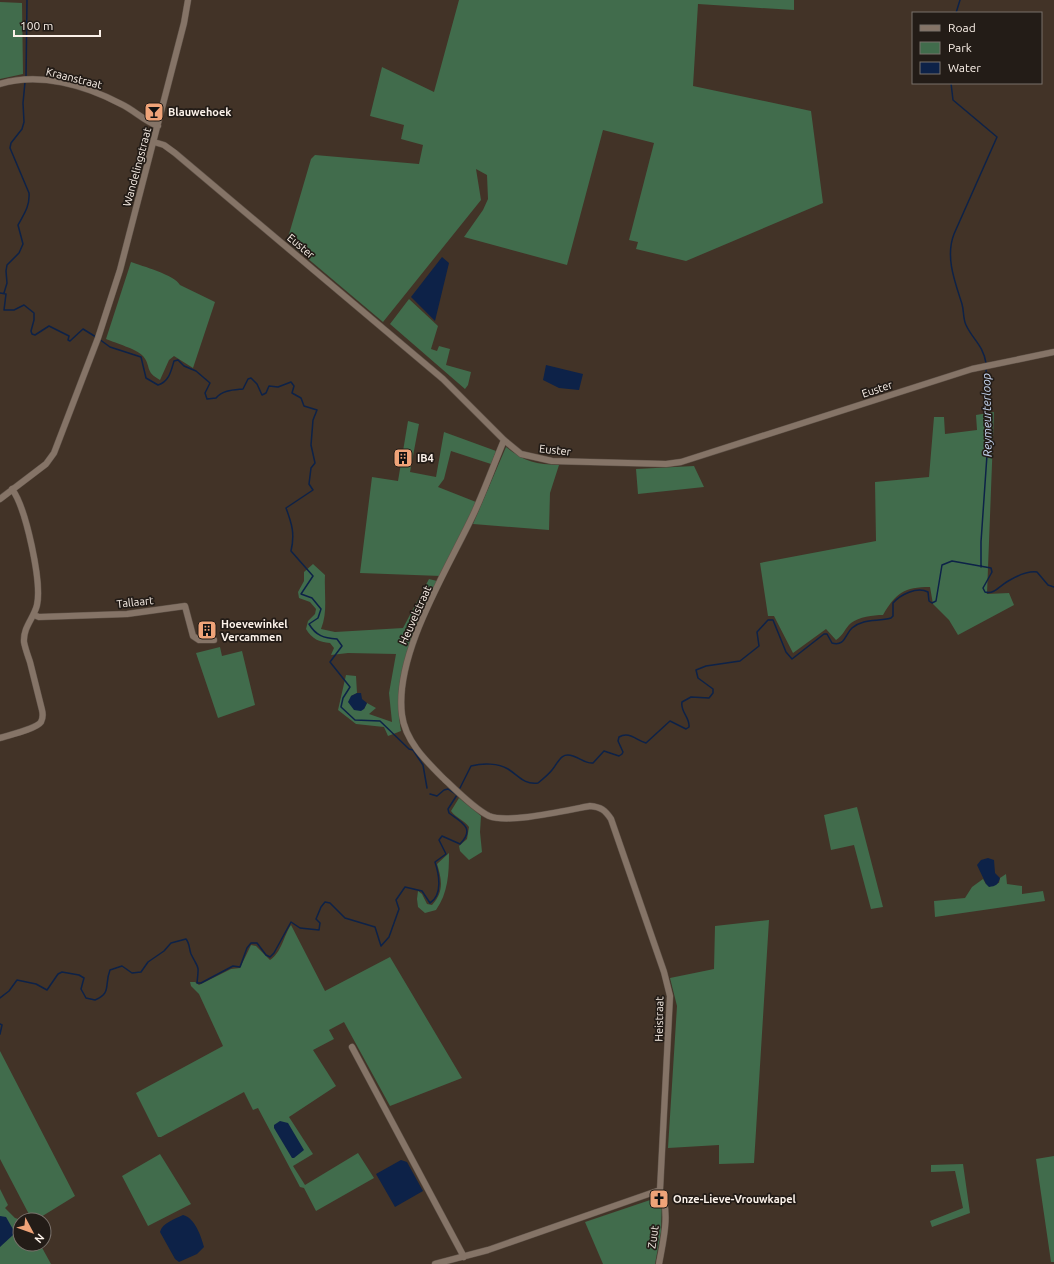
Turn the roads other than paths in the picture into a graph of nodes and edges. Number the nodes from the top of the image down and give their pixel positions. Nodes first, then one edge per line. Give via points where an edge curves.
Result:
1 (188, 0) edge
2 (0, 84) edge
3 (158, 126) junction
4 (154, 142) junction
5 (1054, 352) edge
6 (504, 440) junction
7 (12, 489) junction
8 (0, 499) edge
9 (34, 615) junction
10 (214, 640) dead end
11 (0, 738) edge
12 (459, 792) joint
13 (352, 1047) dead end
14 (660, 1190) junction
15 (464, 1257) junction
16 (435, 1264) edge
17 (659, 1264) edge

1 - 3 street, Wandelingstraat
2 - 3 street, Kraanstraat via 26,79 51,81 85,89 122,104
3 - 4 street, Wandelingstraat
4 - 6 street, Euster via 175,153 443,379
4 - 7 street, Wandelingstraat via 120,270 98,338 54,453 46,464
5 - 6 street, Euster via 972,369 680,462 666,464 552,461 521,454
6 - 12 street, Heuvelstraat via 474,512 410,650 403,687 402,716 406,732 427,761
7 - 8 street
7 - 9 street via 23,516 32,551 38,597
9 - 10 street, Tallaart via 39,617 127,614 185,606 193,636 199,640
9 - 11 street via 26,627 24,641 43,717 35,727
12 - 14 street, Heistraat via 482,812 494,818 503,819 598,806 605,810 611,819 670,996
13 - 15 street
14 - 15 street
14 - 17 street, Zuut via 665,1200 666,1214
15 - 16 street

